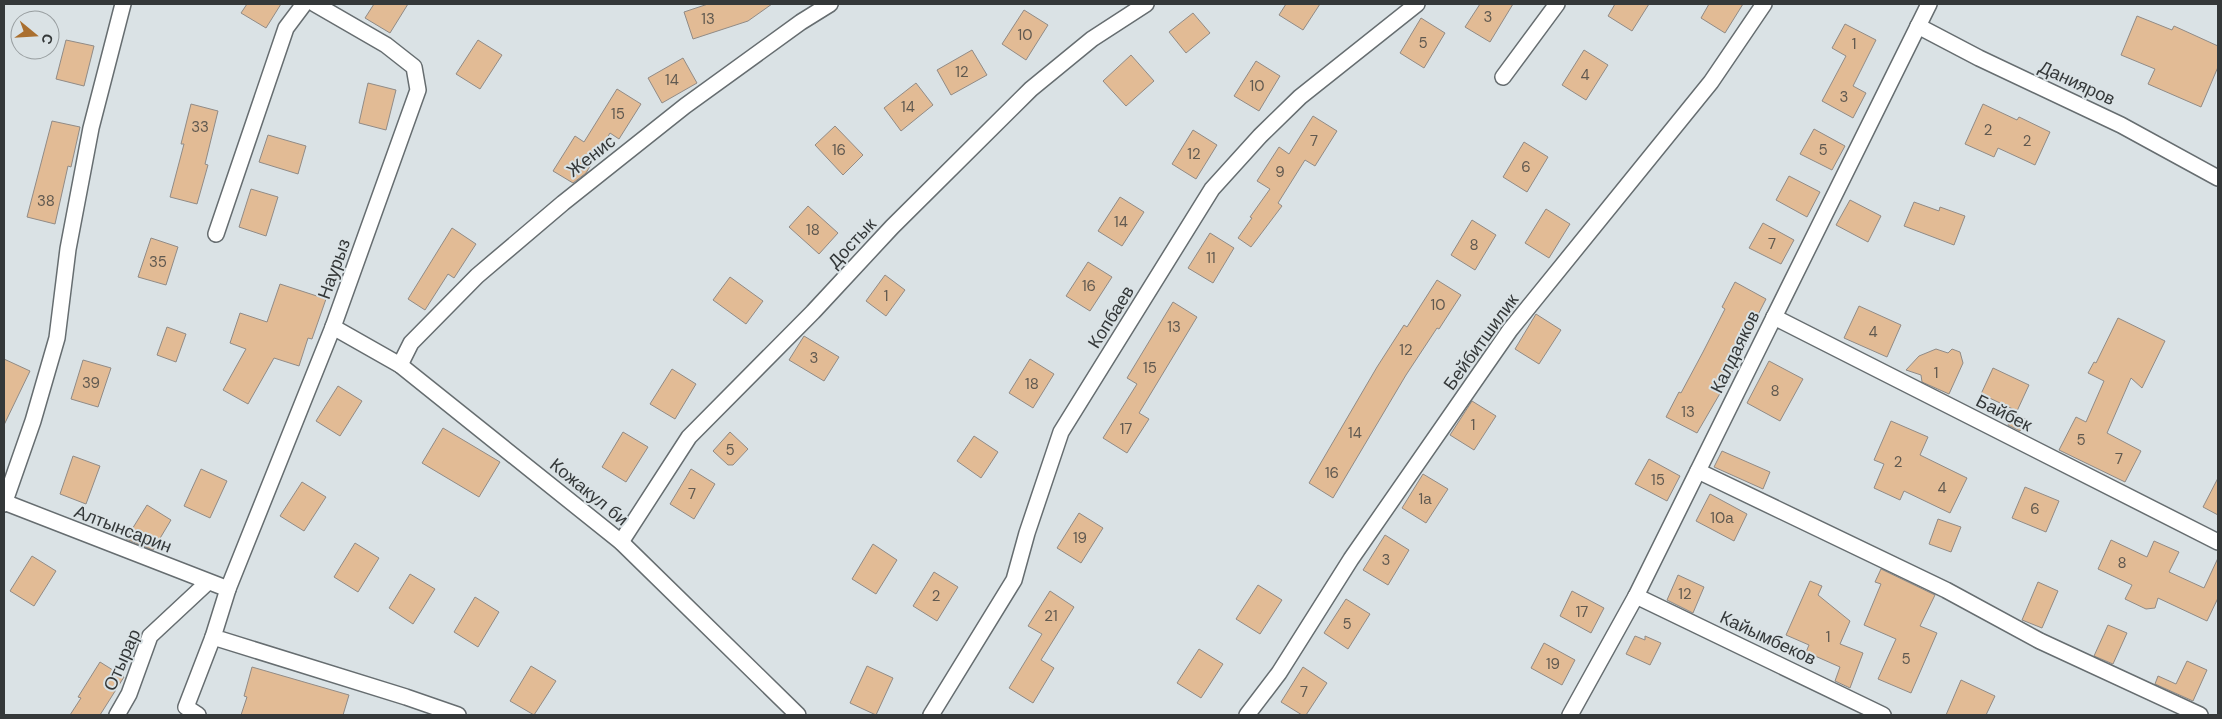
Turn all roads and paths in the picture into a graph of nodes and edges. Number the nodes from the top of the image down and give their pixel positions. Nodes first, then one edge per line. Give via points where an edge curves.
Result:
1 (123, 4) edge
2 (304, 4) edge
3 (315, 4) edge
4 (830, 4) edge
5 (1146, 4) edge
6 (1417, 4) edge
7 (1557, 4) edge
8 (1764, 4) edge
9 (1929, 4) edge
10 (1918, 26) junction
11 (1503, 76) dead end
12 (2218, 178) edge
13 (216, 234) dead end
14 (1774, 317) junction
15 (333, 327) junction
16 (400, 365) junction
17 (1698, 471) junction
18 (4, 503) edge
19 (621, 542) junction
20 (2218, 542) edge
21 (208, 582) junction
22 (228, 589) junction
23 (1636, 596) junction
24 (213, 637) junction
25 (189, 713) edge
26 (116, 715) edge
27 (458, 715) edge
28 (798, 715) edge
29 (931, 715) edge
30 (1247, 715) edge
31 (1570, 715) edge
32 (1883, 715) edge
33 (2200, 715) edge

1 - 18 street via 90,137 68,249 57,338 33,421
2 - 13 street via 286,28
3 - 15 street, Наурыз via 386,44 414,67 418,90
4 - 16 street, Женис via 685,106 562,203 470,283 411,343
5 - 19 street, Достык via 1092,39 1031,90 892,227 689,437
6 - 29 street, Копбаев via 1300,97 1212,189 1061,432 1014,580
7 - 11 street
8 - 30 street, Бейбитшилик via 1711,82 1510,330 1351,559 1279,673
9 - 10 street, Калдаяков
10 - 12 street, Данияров via 2121,125
10 - 14 street, Калдаяков
14 - 17 street, Калдаяков
14 - 20 street, Байбек
15 - 16 street, Кожакул би
15 - 22 street, Наурыз
16 - 19 street, Кожакул би
17 - 23 street, Калдаяков
17 - 33 street via 1946,590 2040,642
18 - 21 street, Алтынсарин
19 - 28 street, Кожакул би
21 - 22 street, Алтынсарин
21 - 26 street, Отырар via 150,636 128,694
22 - 24 street, Наурыз
23 - 31 street, Калдаяков
23 - 32 street, Кайымбеков
24 - 25 street, Наурыз
24 - 27 street

